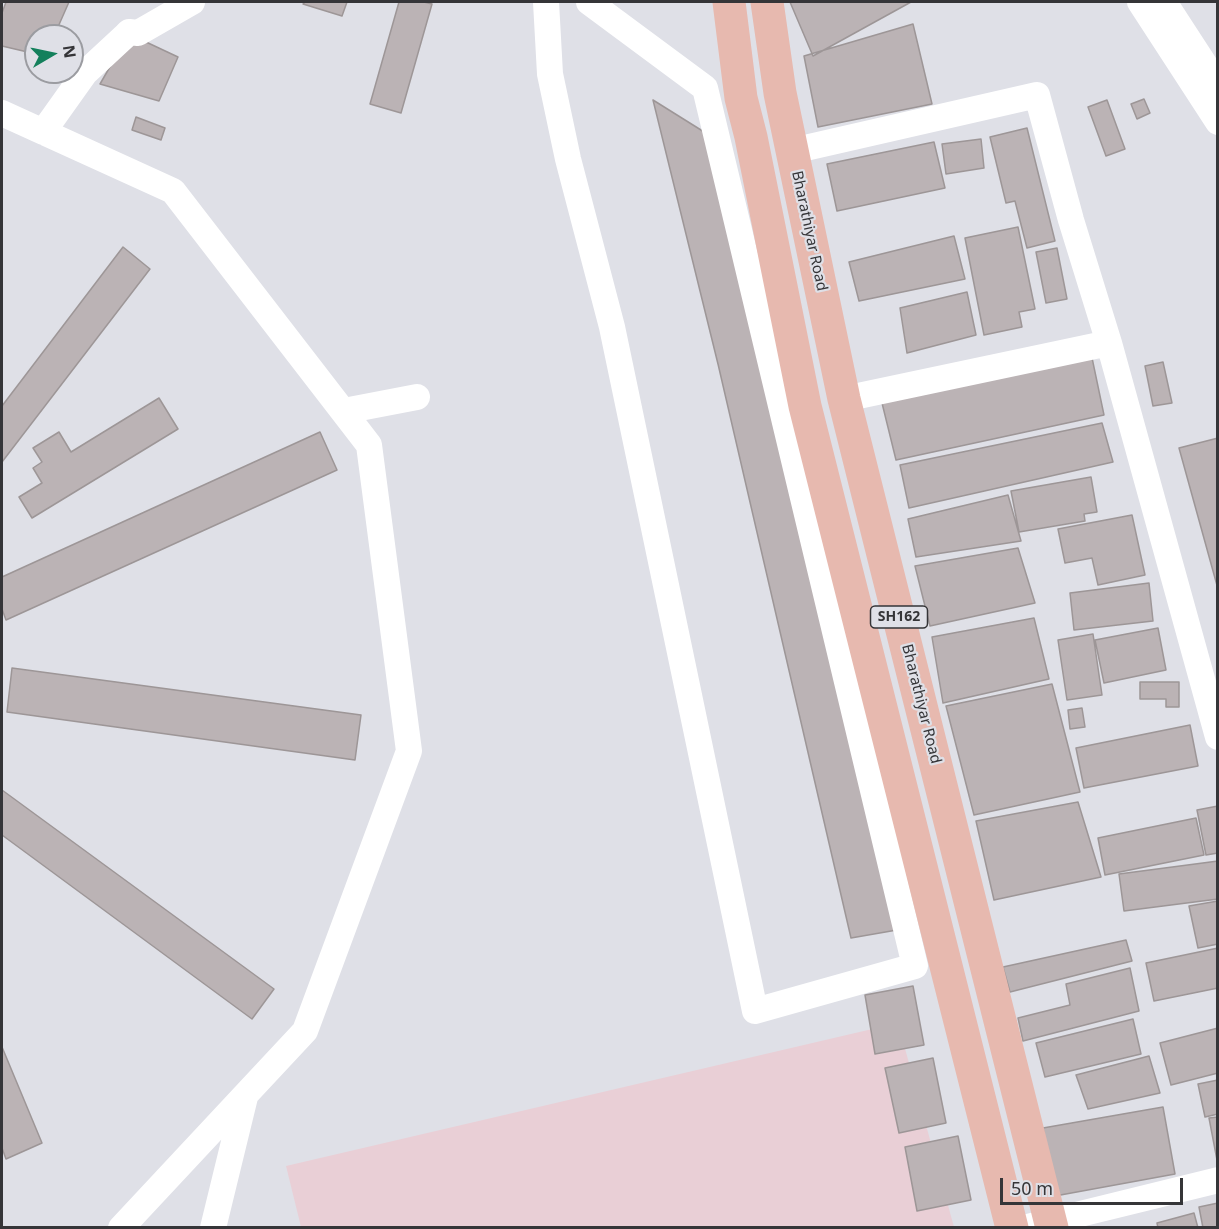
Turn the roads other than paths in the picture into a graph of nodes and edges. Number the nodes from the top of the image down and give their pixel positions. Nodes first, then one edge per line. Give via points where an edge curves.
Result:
1 (192, 2) edge
2 (546, 2) edge
3 (590, 2) edge
4 (729, 2) edge
5 (767, 2) edge
6 (1140, 2) edge
7 (1164, 2) edge
8 (1218, 85) edge
9 (2, 114) edge
10 (1218, 122) edge
11 (43, 132) junction
12 (792, 151) junction
13 (1109, 343) junction
14 (417, 397) dead end
15 (844, 399) junction
16 (344, 411) junction
17 (1218, 737) edge
18 (245, 1096) junction
19 (1218, 1180) edge
20 (1042, 1225) edge
21 (121, 1227) edge
22 (213, 1227) edge
23 (1012, 1227) edge

1 - 11 street via 138,33 129,32 85,73
2 - 3 street via 550,74 612,327 755,1011 915,966 705,88
4 - 23 main road, SH162 via 741,98 805,406
5 - 12 main road, Bharathiyar Road / SH162
6 - 10 street
7 - 8 street
9 - 11 street
11 - 16 street via 173,191
12 - 13 street via 1037,95
12 - 15 main road, Bharathiyar Road / SH162
13 - 15 street
13 - 17 street
14 - 16 street
15 - 20 main road, Bharathiyar Road / SH162
16 - 18 street via 369,444 409,752 305,1031
18 - 21 street
18 - 22 street
19 - 20 street

